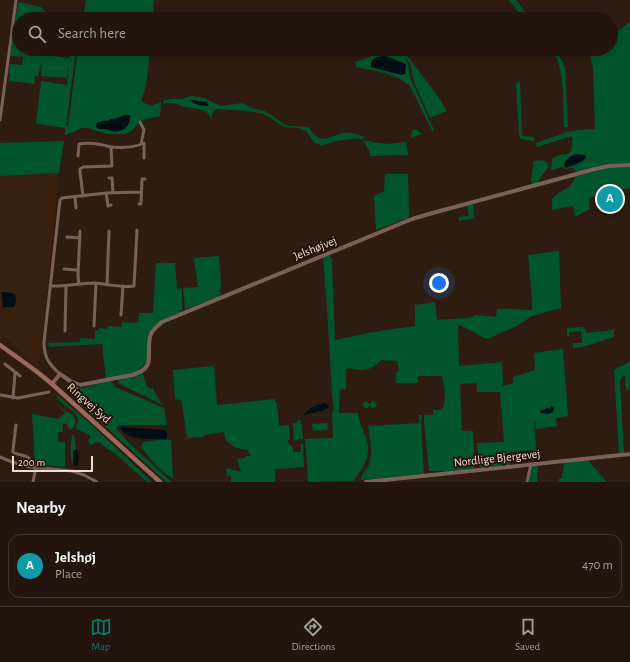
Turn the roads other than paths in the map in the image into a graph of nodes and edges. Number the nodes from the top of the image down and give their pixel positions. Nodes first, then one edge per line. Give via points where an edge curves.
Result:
1 (16, 0) edge
2 (14, 12) edge
3 (12, 30) edge
4 (0, 120) edge
5 (140, 122) dead end
6 (141, 144) junction
7 (111, 146) junction
8 (78, 156) dead end
9 (144, 158) dead end
10 (630, 165) edge
11 (109, 178) dead end
12 (145, 179) dead end
13 (141, 192) junction
14 (112, 193) junction
15 (106, 194) junction
16 (82, 196) junction
17 (75, 197) junction
18 (138, 204) dead end
19 (111, 205) dead end
20 (76, 208) dead end
21 (137, 230) dead end
22 (80, 231) dead end
23 (109, 231) dead end
24 (67, 237) dead end
25 (80, 238) junction
26 (64, 270) dead end
27 (78, 270) junction
28 (96, 283) junction
29 (79, 284) junction
30 (107, 285) junction
31 (50, 286) junction
32 (66, 286) junction
33 (123, 286) junction
34 (121, 315) dead end
35 (94, 326) dead end
36 (65, 331) dead end
37 (0, 345) edge
38 (4, 364) dead end
39 (15, 373) junction
40 (60, 374) junction
41 (20, 376) dead end
42 (52, 384) junction
43 (49, 392) dead end
44 (0, 396) edge
45 (13, 398) junction
46 (16, 425) dead end
47 (630, 454) edge
48 (0, 457) edge
49 (531, 464) junction
50 (30, 467) junction
51 (36, 467) junction
52 (33, 482) edge
53 (97, 482) edge
54 (160, 482) edge
55 (366, 482) edge
56 (527, 482) edge

1 - 2 street
3 - 4 street
5 - 6 street via 144,130
6 - 7 street via 125,148
6 - 9 street via 144,142
7 - 8 street via 96,143 79,144
7 - 16 street via 112,166 80,169
10 - 40 street, Jelshøjvej via 595,169 412,219 167,319 150,337 149,362 137,374 80,385
11 - 14 street via 112,178
12 - 13 street via 142,179
13 - 14 street
13 - 18 street via 141,204
14 - 15 street
15 - 16 street
15 - 19 street via 108,206
16 - 17 street
17 - 20 street
17 - 31 street via 62,198 59,202
21 - 33 street via 135,285
22 - 25 street
23 - 30 street
24 - 25 street
25 - 27 street
26 - 27 street
27 - 29 street
28 - 29 street
28 - 30 street
28 - 35 street
29 - 32 street
30 - 33 street
31 - 32 street
31 - 40 street via 44,350 51,365
32 - 36 street
33 - 34 street
37 - 42 main road, Ringvej Syd
38 - 39 street
39 - 41 street
39 - 45 street
40 - 42 street
42 - 54 main road, Ringvej Syd
43 - 45 street
44 - 45 street
46 - 50 street via 13,452 30,458
47 - 49 street, Nordlige Bjergevej
48 - 50 street
49 - 55 street, Nordlige Bjergevej
49 - 56 street
50 - 51 street
51 - 52 street
51 - 53 street via 72,470

